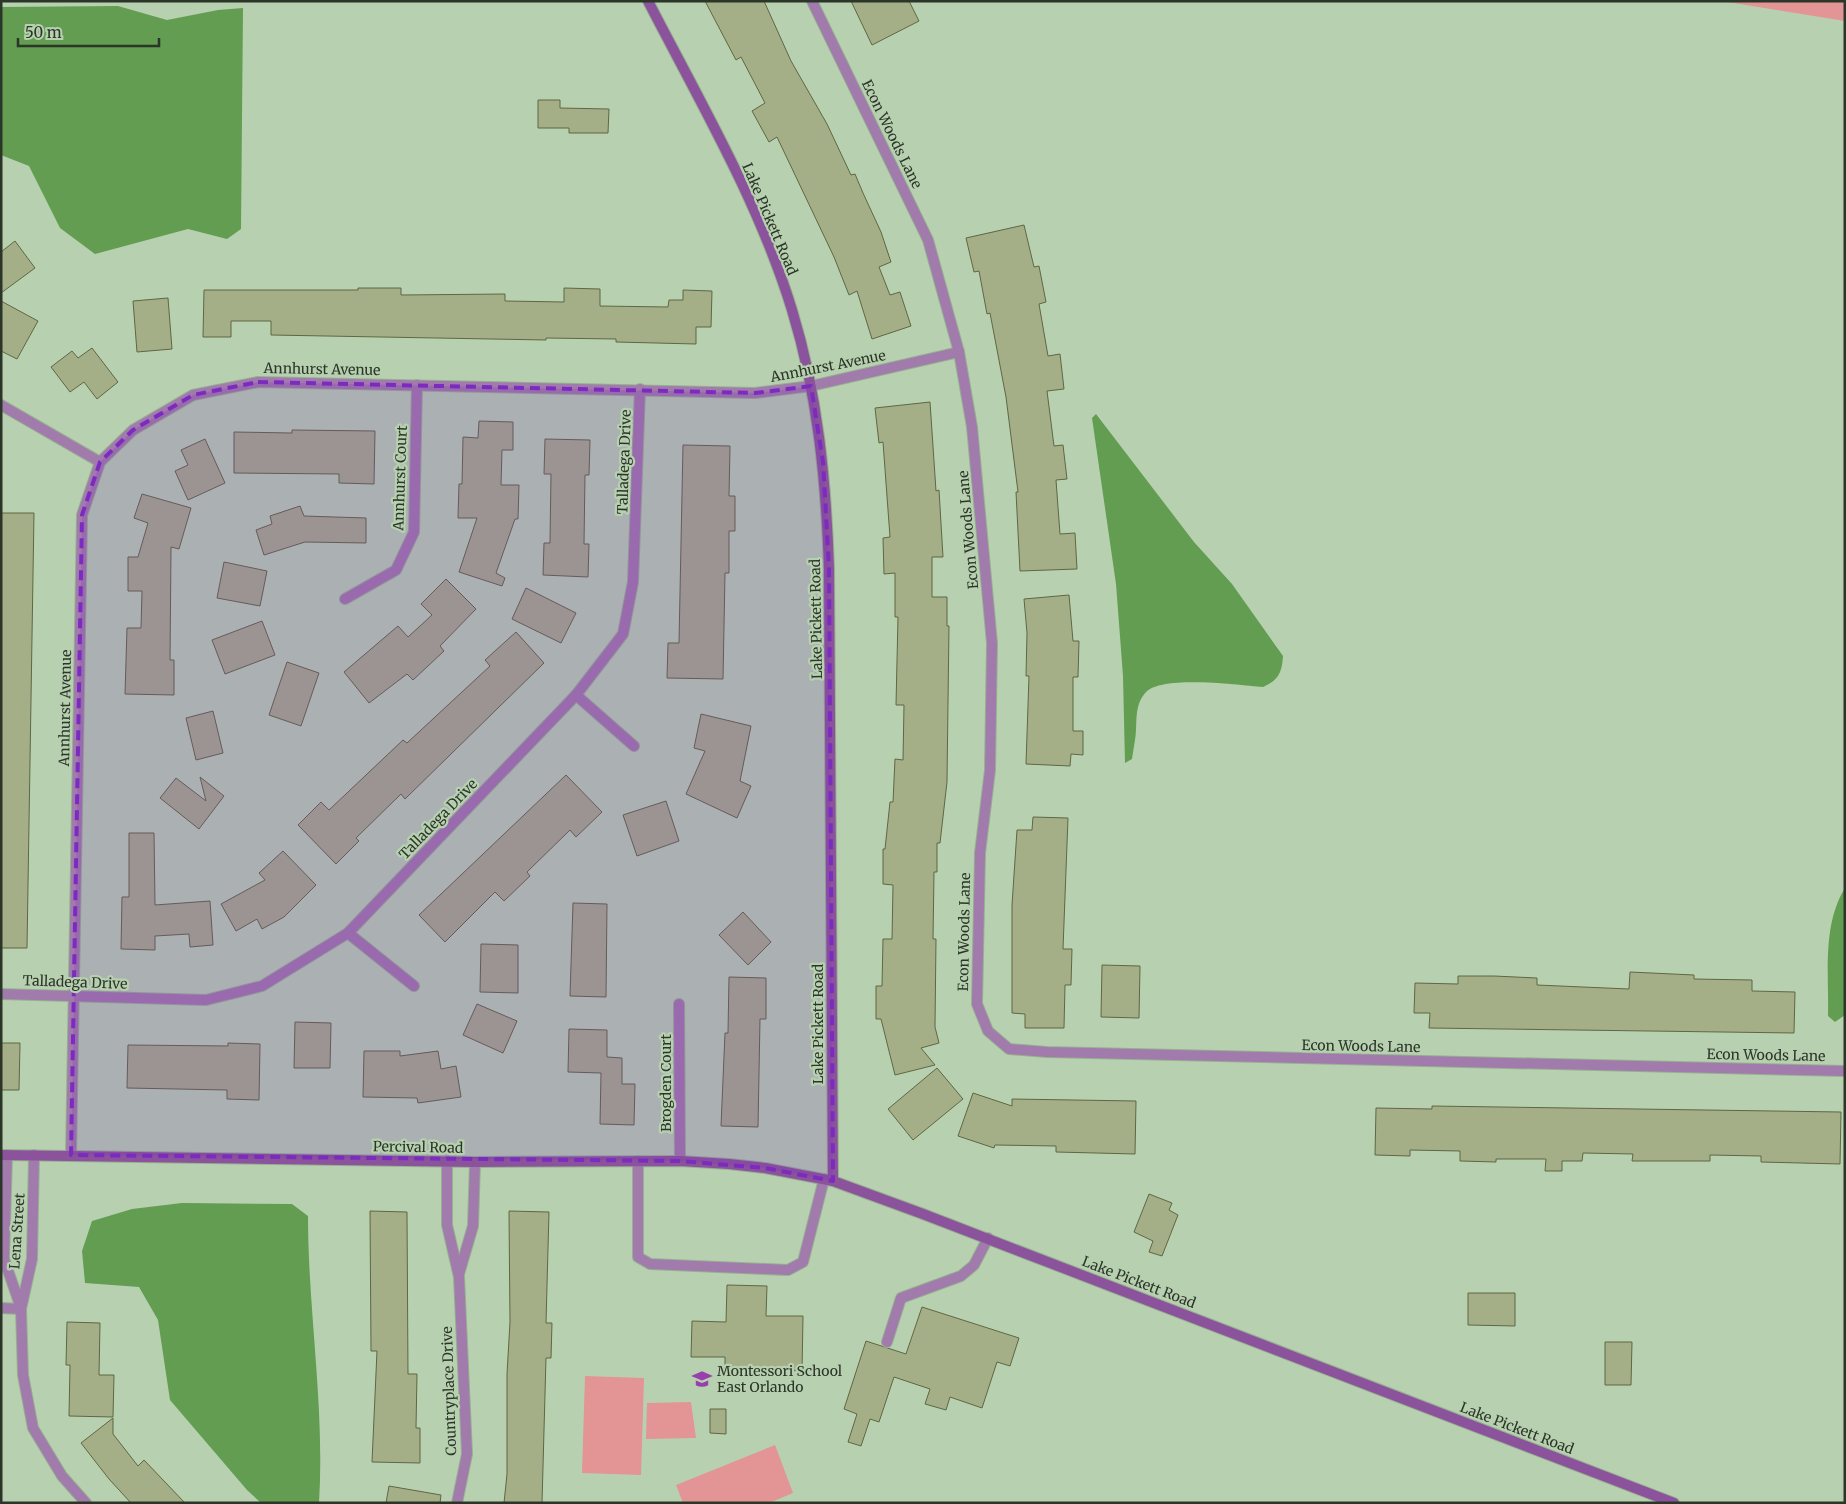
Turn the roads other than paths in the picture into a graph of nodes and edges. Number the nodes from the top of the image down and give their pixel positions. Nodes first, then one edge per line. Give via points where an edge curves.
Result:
1 (648, 1) edge
2 (812, 1) edge
3 (959, 352) junction
4 (417, 385) junction
5 (812, 386) junction
6 (640, 389) junction
7 (1, 406) edge
8 (100, 462) junction
9 (345, 599) dead end
10 (576, 695) junction
11 (634, 746) dead end
12 (348, 933) junction
13 (414, 986) dead end
14 (1, 994) edge
15 (74, 994) junction
16 (680, 1004) dead end
17 (1845, 1071) edge
18 (4, 1155) edge
19 (34, 1155) junction
20 (71, 1155) junction
21 (447, 1161) junction
22 (680, 1161) junction
23 (475, 1162) junction
24 (638, 1162) junction
25 (828, 1180) junction
26 (988, 1238) junction
27 (458, 1277) junction
28 (1, 1308) edge
29 (21, 1309) junction
30 (887, 1342) dead end
31 (86, 1503) edge
32 (457, 1503) edge
33 (1674, 1503) edge

1 - 5 main road, Lake Pickett Road via 735,170 767,242 792,310
2 - 3 street, Econ Woods Lane via 928,240
3 - 5 street, Annhurst Avenue
3 - 17 street, Econ Woods Lane via 972,427 992,643 990,770 980,853 977,1004 988,1030 1009,1048 1047,1052
4 - 6 street, Annhurst Avenue
4 - 8 street, Annhurst Avenue via 258,382 193,395 133,430
4 - 9 street, Annhurst Court via 414,532 396,570
5 - 6 street, Annhurst Avenue via 755,393
5 - 25 main road, Lake Pickett Road via 825,477 829,568
6 - 10 street, Talladega Drive via 633,582 623,634
7 - 8 street
8 - 15 street, Annhurst Avenue via 82,515
10 - 11 street
10 - 12 street, Talladega Drive
12 - 13 street
12 - 15 street, Talladega Drive via 262,986 206,1000
14 - 15 street, Talladega Drive
15 - 20 street, Annhurst Avenue
16 - 22 street, Brogden Court
18 - 19 main road, Percival Road
18 - 29 street, Lena Street via 4,1259
19 - 20 main road, Percival Road
19 - 29 street, Lena Street via 32,1259
20 - 21 main road, Percival Road
21 - 23 main road, Percival Road
21 - 27 street, Countryplace Drive via 447,1225
22 - 24 main road, Percival Road
22 - 25 main road, Percival Road via 765,1168
23 - 24 main road, Percival Road
23 - 27 street, Countryplace Drive via 472,1226
24 - 25 street via 638,1257 650,1264 788,1270 803,1262
25 - 26 main road, Lake Pickett Road
26 - 30 street via 974,1265 961,1276 900,1298
26 - 33 main road, Lake Pickett Road
27 - 32 street, Countryplace Drive via 467,1454
28 - 29 street
29 - 31 street, Lena Street via 22,1375 34,1428 62,1476

